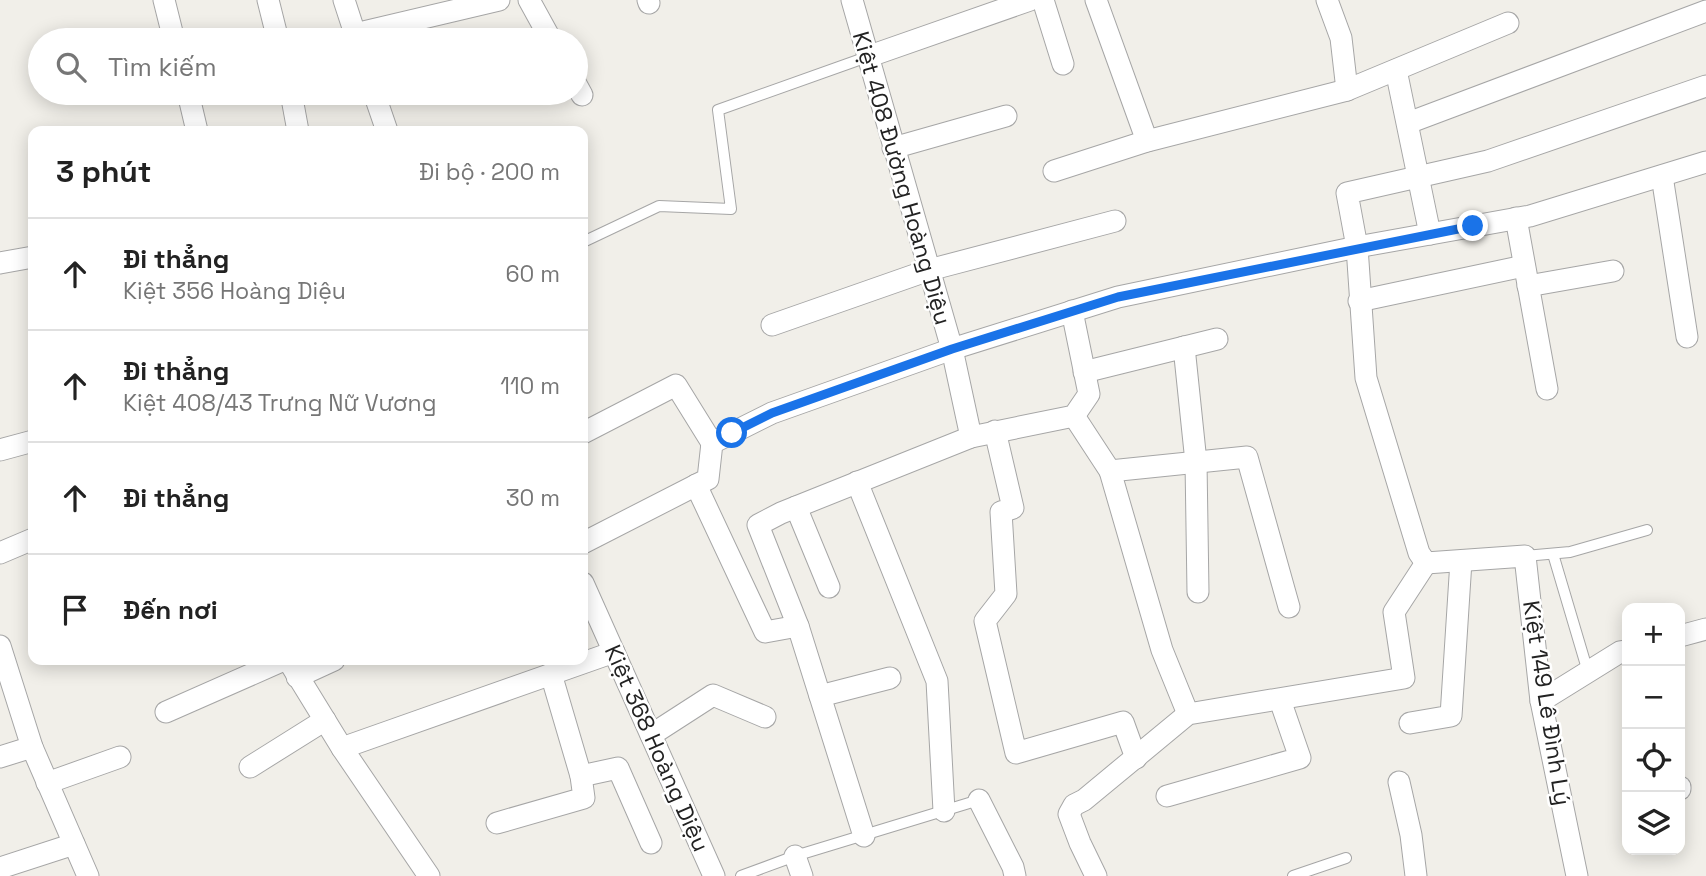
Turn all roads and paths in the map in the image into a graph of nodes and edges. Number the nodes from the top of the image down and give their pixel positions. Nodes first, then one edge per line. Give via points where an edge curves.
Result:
1 (164, 0) edge
2 (268, 0) edge
3 (344, 0) edge
4 (499, 0) edge
5 (529, 0) edge
6 (852, 0) edge
7 (1030, 0) edge
8 (1043, 0) edge
9 (1096, 0) edge
10 (1327, 0) edge
11 (1706, 11) edge
12 (1508, 23) dead end
13 (171, 28) edge
14 (275, 28) edge
15 (353, 28) edge
16 (391, 28) edge
17 (544, 28) edge
18 (867, 57) junction
19 (1063, 64) dead end
20 (1396, 70) junction
21 (1706, 86) edge
22 (1348, 90) junction
23 (190, 105) edge
24 (293, 105) edge
25 (378, 105) edge
26 (1006, 116) dead end
27 (1408, 123) junction
28 (196, 126) edge
29 (297, 126) edge
30 (385, 126) edge
31 (1147, 141) junction
32 (893, 148) junction
33 (1706, 162) edge
34 (1054, 172) dead end
35 (1662, 176) junction
36 (1419, 177) junction
37 (1516, 218) junction
38 (1115, 221) dead end
39 (1430, 234) junction
40 (588, 240) edge
41 (1357, 247) junction
42 (28, 258) edge
43 (0, 263) edge
44 (929, 270) junction
45 (1613, 271) dead end
46 (1526, 276) junction
47 (1359, 301) junction
48 (1072, 311) junction
49 (772, 325) dead end
50 (1687, 337) dead end
51 (1217, 339) dead end
52 (1184, 347) junction
53 (952, 349) junction
54 (1084, 372) junction
55 (1547, 390) dead end
56 (1074, 416) junction
57 (588, 430) edge
58 (995, 431) junction
59 (971, 437) junction
60 (28, 442) edge
61 (712, 443) junction
62 (0, 450) edge
63 (1196, 462) junction
64 (1110, 471) junction
65 (857, 482) junction
66 (696, 485) junction
67 (796, 506) junction
68 (1647, 530) dead end
69 (588, 540) edge
70 (28, 541) edge
71 (0, 553) edge
72 (1553, 554) junction
73 (1525, 556) junction
74 (1461, 561) junction
75 (1426, 563) junction
76 (829, 587) dead end
77 (1198, 592) dead end
78 (588, 594) edge
79 (1289, 607) dead end
80 (798, 626) junction
81 (1706, 629) edge
82 (1685, 635) edge
83 (0, 646) edge
84 (614, 652) junction
85 (1622, 657) edge
86 (588, 661) edge
87 (290, 665) edge
88 (577, 665) edge
89 (1588, 672) junction
90 (551, 674) junction
91 (890, 678) dead end
92 (820, 696) junction
93 (1280, 700) junction
94 (1541, 701) junction
95 (166, 712) dead end
96 (1188, 714) junction
97 (765, 717) dead end
98 (325, 720) junction
99 (1410, 723) dead end
100 (651, 735) junction
101 (32, 747) junction
102 (342, 748) junction
103 (0, 757) edge
104 (120, 757) dead end
105 (1136, 758) junction
106 (250, 767) dead end
107 (582, 776) junction
108 (1399, 782) dead end
109 (47, 783) junction
110 (1167, 796) dead end
111 (979, 800) joint
112 (944, 811) junction
113 (497, 823) dead end
114 (864, 836) junction
115 (651, 843) dead end
116 (74, 844) junction
117 (1346, 858) dead end
118 (799, 866) edge
119 (0, 868) edge
120 (88, 876) edge
121 (429, 876) edge
122 (714, 876) edge
123 (741, 876) edge
124 (1016, 876) edge
125 (1096, 876) edge
126 (1293, 876) edge
127 (1416, 876) edge
128 (1575, 876) edge

1 - 13 street
2 - 14 street
3 - 15 street
4 - 16 street
5 - 17 street
6 - 18 street, Kiệt 408 Đường Hoàng Diệu
7 - 18 street
8 - 19 street
9 - 31 street
10 - 22 street via 1341,37
11 - 27 street
12 - 20 street
18 - 32 street, Kiệt 408 Đường Hoàng Diệu
18 - 40 lane via 718,110 731,209 660,206
20 - 22 street
20 - 27 street
21 - 36 street via 1489,161
22 - 31 street
23 - 28 street
24 - 29 street
25 - 30 street
26 - 32 street
27 - 36 street
31 - 34 street
32 - 44 street, Kiệt 408 Đường Hoàng Diệu
33 - 35 street
35 - 37 street
35 - 50 street
36 - 39 street
36 - 41 street via 1347,193
37 - 39 street
37 - 46 street
38 - 44 street
39 - 41 street
41 - 47 street
41 - 48 street via 1118,297
42 - 43 street
44 - 49 street
44 - 53 street, Kiệt 408 Đường Hoàng Diệu
45 - 46 street
46 - 47 street
46 - 55 street
47 - 75 street via 1366,378 1419,554
48 - 53 street
48 - 54 street
51 - 52 street
52 - 54 street
52 - 63 street
53 - 59 street, Kiệt 408 Đường Hoàng Diệu
53 - 61 street via 772,413
54 - 56 street via 1089,394
56 - 58 street
56 - 64 street
57 - 61 street via 677,385
58 - 59 street
58 - 105 street via 1013,508 1001,512 1006,594 985,621 1016,753 1123,722
59 - 65 street
60 - 62 street
61 - 66 street via 708,479
63 - 64 street
63 - 77 street
63 - 79 street via 1247,457
64 - 96 street via 1162,650
65 - 67 street
65 - 112 street via 937,681
66 - 69 street
66 - 80 street via 765,632
67 - 76 street
67 - 80 street via 758,525
68 - 72 lane
70 - 71 street
72 - 73 lane
72 - 89 lane, Kiệt 149 Lê Đình Lý
73 - 74 street
73 - 94 street, Kiệt 149 Lê Đình Lý
74 - 75 street
74 - 99 street via 1451,716
75 - 93 street via 1394,612 1404,678
78 - 84 street, Kiệt 368 Hoàng Diệu
80 - 92 street
81 - 82 street
83 - 101 street
84 - 86 street
84 - 100 street, Kiệt 368 Hoàng Diệu
85 - 89 street
87 - 95 street
87 - 98 street
88 - 90 street
89 - 94 street
90 - 102 street
90 - 107 street
91 - 92 street
92 - 114 street
93 - 96 street
93 - 110 street via 1300,758
94 - 128 street, Kiệt 149 Lê Đình Lý
96 - 105 street
97 - 100 street via 713,695
98 - 102 street
98 - 106 street
100 - 122 street, Kiệt 368 Hoàng Diệu
101 - 103 street
101 - 109 street
102 - 121 street
104 - 109 street
105 - 125 street via 1074,805 1069,814
107 - 113 street via 584,798
107 - 115 street via 618,768
108 - 127 street
109 - 116 street
111 - 112 lane
111 - 124 street
112 - 114 lane
114 - 118 lane
116 - 119 street
116 - 120 street
117 - 126 lane
118 - 123 lane

